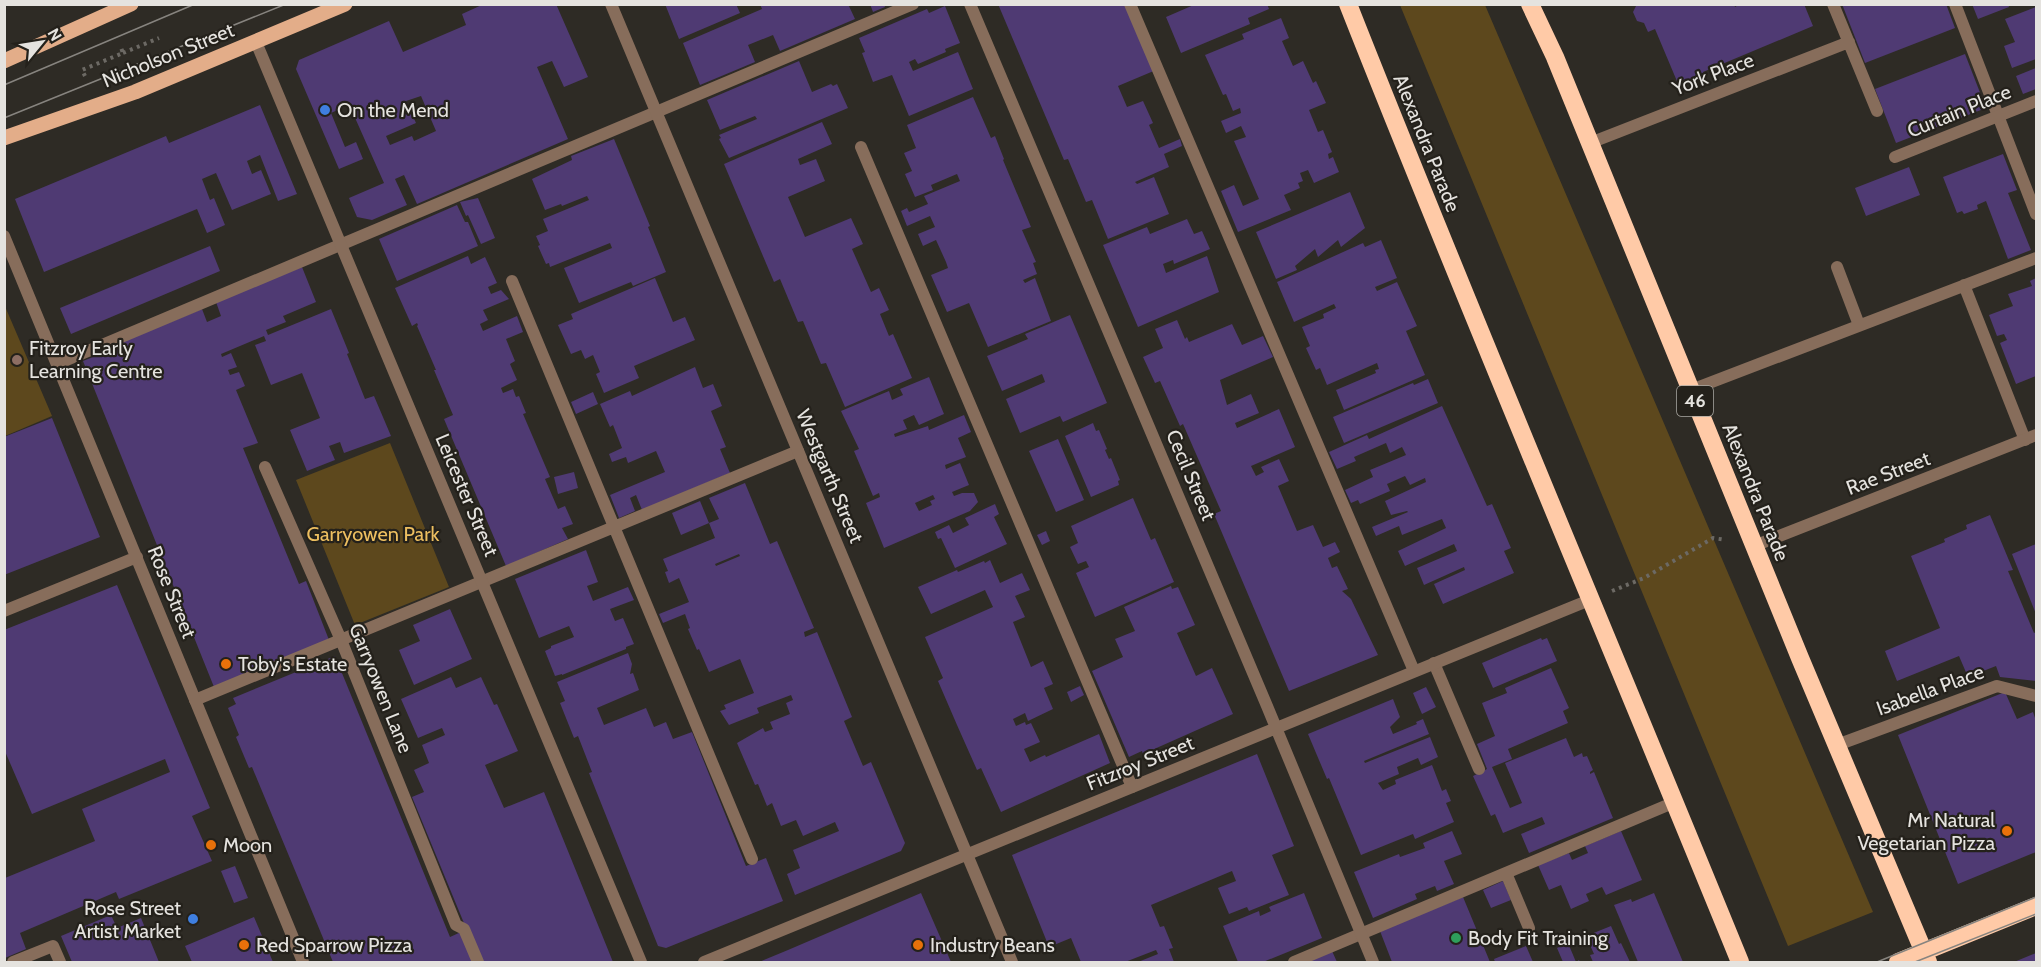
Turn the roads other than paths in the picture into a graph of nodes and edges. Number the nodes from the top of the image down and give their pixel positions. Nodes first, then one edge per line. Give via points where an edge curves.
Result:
1 (131, 4) edge
2 (345, 4) edge
3 (611, 4) edge
4 (913, 4) edge
5 (970, 4) edge
6 (1130, 4) edge
7 (1348, 4) edge
8 (1530, 4) edge
9 (1833, 4) edge
10 (1955, 4) edge
11 (256, 42) junction
12 (1849, 42) junction
13 (4, 61) edge
14 (2037, 101) edge
15 (656, 111) junction
16 (1876, 111) dead end
17 (1998, 116) junction
18 (4, 138) edge
19 (1590, 143) junction
20 (861, 147) dead end
21 (1895, 157) dead end
22 (2037, 214) edge
23 (4, 236) edge
24 (342, 245) junction
25 (2037, 258) edge
26 (1837, 267) dead end
27 (512, 282) dead end
28 (1964, 285) junction
29 (1859, 325) junction
30 (57, 363) junction
31 (1690, 390) junction
32 (2031, 438) edge
33 (798, 451) junction
34 (265, 467) dead end
35 (613, 527) junction
36 (1754, 546) junction
37 (136, 557) junction
38 (482, 581) junction
39 (1592, 599) junction
40 (4, 611) edge
41 (341, 640) junction
42 (1434, 663) junction
43 (1414, 671) junction
44 (2037, 696) edge
45 (195, 700) junction
46 (1276, 728) junction
47 (1837, 745) junction
48 (1479, 769) dead end
49 (1132, 787) junction
50 (1675, 802) junction
51 (967, 855) junction
52 (752, 859) dead end
53 (1506, 873) junction
54 (2037, 906) edge
55 (1529, 928) dead end
56 (1361, 934) junction
57 (1925, 957) edge
58 (13, 963) edge
59 (60, 963) edge
60 (303, 963) edge
61 (478, 963) edge
62 (641, 963) edge
63 (704, 963) edge
64 (1012, 963) edge
65 (1294, 963) edge
66 (1373, 963) edge
67 (1740, 963) edge
68 (1898, 963) edge

1 - 13 main road
2 - 11 main road, Nicholson Street
3 - 15 street, Westgarth Street
4 - 15 street
5 - 46 street, Cecil Street
6 - 43 street
7 - 39 highway, Alexandra Parade via 1430,212
8 - 19 highway, Alexandra Parade / 46
9 - 12 street
10 - 17 street
11 - 18 main road, Nicholson Street via 135,92
11 - 24 street, Leicester Street
12 - 16 street
12 - 19 street, York Place
14 - 17 street, Curtain Place
15 - 24 street
15 - 33 street, Westgarth Street
17 - 21 street, Curtain Place
17 - 22 street
19 - 31 highway, Alexandra Parade / 46
20 - 49 street
23 - 30 street, Rose Street
24 - 30 street
24 - 38 street, Leicester Street
25 - 28 street
26 - 29 street
27 - 35 street
28 - 29 street
28 - 32 street
29 - 31 street
30 - 37 street, Rose Street
31 - 36 highway, Alexandra Parade / 46
32 - 36 street, Rae Street
33 - 35 street
33 - 51 street, Westgarth Street
34 - 41 street, Garryowen Lane
35 - 38 street
35 - 52 street
36 - 47 highway, Alexandra Parade / 46
37 - 40 street
37 - 45 street, Rose Street
38 - 41 street
38 - 62 street, Leicester Street
39 - 42 street, Fitzroy Street
39 - 50 highway, Alexandra Parade
41 - 45 street
41 - 61 street, Garryowen Lane via 456,925 464,929
42 - 43 street, Fitzroy Street
42 - 48 street
43 - 46 street, Fitzroy Street
44 - 47 street, Isabella Place via 1997,686
45 - 60 street, Rose Street
46 - 49 street, Fitzroy Street
46 - 56 street, Cecil Street
47 - 57 highway, Alexandra Parade / 46
49 - 51 street, Fitzroy Street
50 - 53 street
50 - 67 highway, Alexandra Parade
51 - 63 street, Fitzroy Street
51 - 64 street, Westgarth Street
53 - 55 street
53 - 56 street
54 - 57 highway
56 - 65 street
56 - 66 street, Cecil Street
57 - 68 highway
58 - 59 street via 53,946

